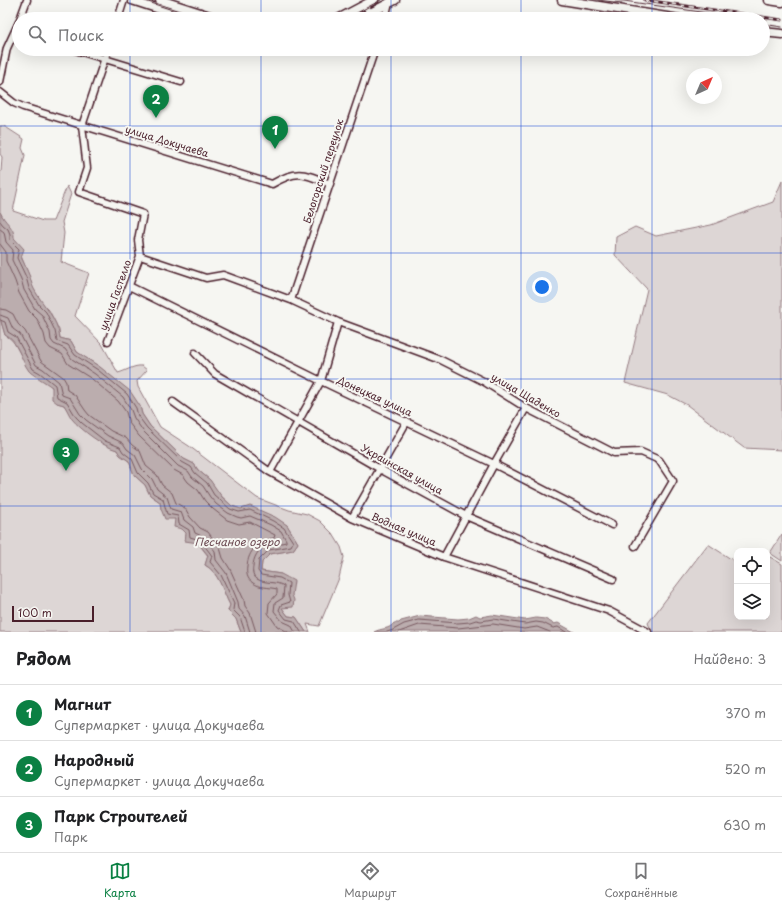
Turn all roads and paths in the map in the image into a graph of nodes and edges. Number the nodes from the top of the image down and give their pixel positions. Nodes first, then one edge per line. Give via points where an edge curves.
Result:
1 (27, 0) edge
2 (124, 0) edge
3 (132, 0) edge
4 (160, 0) edge
5 (374, 0) edge
6 (562, 0) edge
7 (769, 0) edge
8 (391, 1) edge
9 (782, 2) edge
10 (365, 5) junction
11 (23, 12) edge
12 (120, 12) edge
13 (169, 12) edge
14 (191, 12) edge
15 (356, 12) edge
16 (369, 12) edge
17 (377, 12) edge
18 (387, 12) edge
19 (635, 12) edge
20 (770, 33) edge
21 (782, 34) edge
22 (12, 40) edge
23 (94, 56) edge
24 (105, 56) edge
25 (373, 56) edge
26 (104, 59) junction
27 (0, 82) edge
28 (181, 82) dead end
29 (0, 92) edge
30 (82, 126) junction
31 (330, 184) junction
32 (140, 256) junction
33 (129, 286) junction
34 (291, 300) junction
35 (338, 322) junction
36 (108, 341) dead end
37 (195, 353) dead end
38 (321, 381) junction
39 (172, 402) dead end
40 (526, 408) junction
41 (407, 421) junction
42 (299, 422) junction
43 (494, 464) junction
44 (380, 469) junction
45 (270, 472) junction
46 (466, 516) junction
47 (352, 518) junction
48 (612, 525) dead end
49 (635, 546) dead end
50 (444, 557) junction
51 (613, 579) dead end
52 (648, 632) edge

1 - 11 street
2 - 12 street
3 - 13 main road
4 - 14 main road
5 - 10 main road
6 - 19 main road
7 - 9 main road
8 - 17 main road
8 - 18 street
10 - 15 main road
10 - 16 street
20 - 21 main road
22 - 27 street via 7,48
23 - 26 street
24 - 26 street
25 - 31 street, Белогорский переулок
26 - 28 street
26 - 30 street
29 - 30 street, улица Докучаева via 14,103
30 - 31 street, улица Докучаева via 272,184 302,173
30 - 32 street via 87,168 79,192 144,214 138,240
31 - 34 street, Белогорский переулок
32 - 33 street, улица Гастелло
32 - 34 street, улица Щаденко via 206,278 223,275
33 - 36 street, улица Гастелло
33 - 38 street, Донецкая улица
34 - 35 street, улица Щаденко
35 - 38 street
35 - 40 street, улица Щаденко via 441,360 483,381
37 - 42 street, Украинская улица via 215,374
38 - 41 street, Донецкая улица
38 - 42 street
39 - 45 street, Водная улица
40 - 43 street
40 - 49 street, улица Щаденко via 614,453 641,452 659,460 673,482
41 - 43 street, Донецкая улица
41 - 44 street
42 - 44 street, Украинская улица
42 - 45 street
43 - 46 street
43 - 48 street, Донецкая улица
44 - 46 street, Украинская улица
44 - 47 street
45 - 47 street, Водная улица
46 - 50 street
46 - 51 street, Украинская улица
47 - 50 street, Водная улица
50 - 52 street, Водная улица via 609,611

